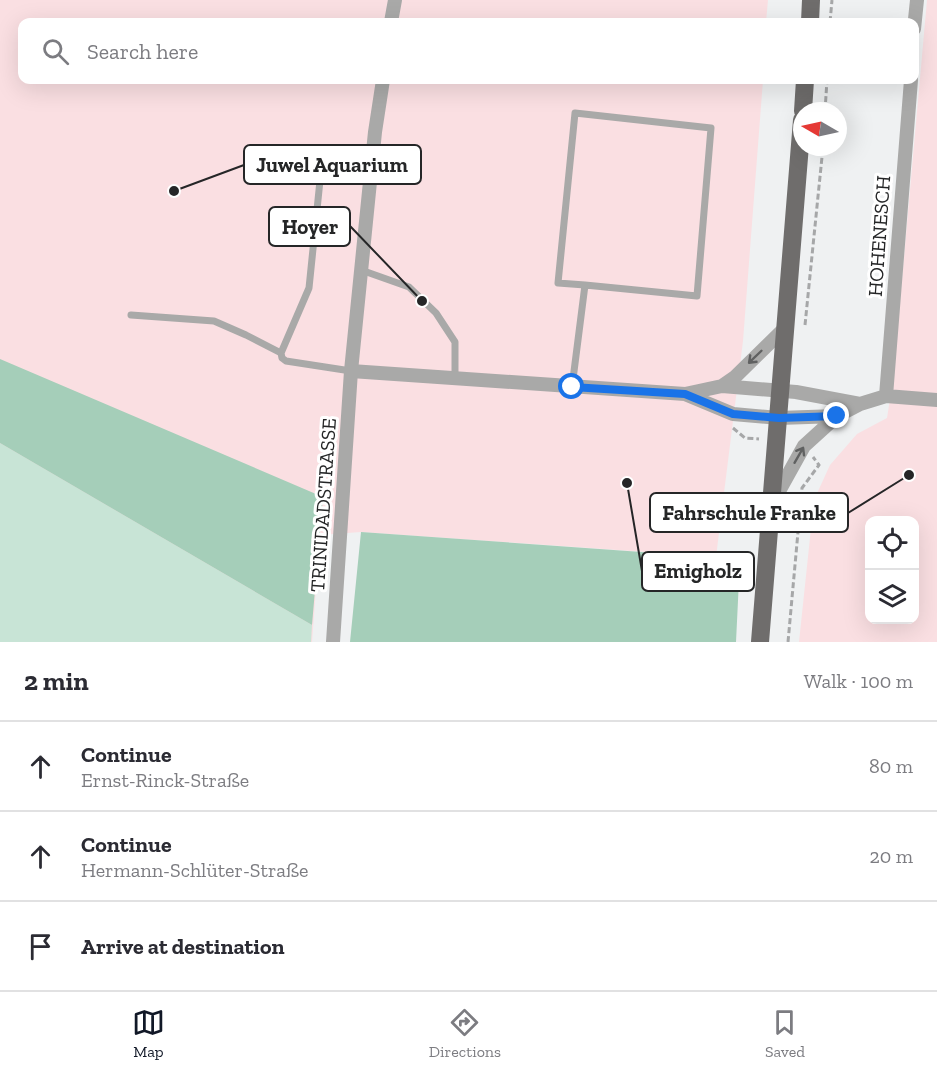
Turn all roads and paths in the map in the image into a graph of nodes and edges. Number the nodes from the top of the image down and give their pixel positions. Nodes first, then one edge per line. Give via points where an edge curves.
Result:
1 (395, 0) edge
2 (811, 0) edge
3 (832, 0) edge
4 (917, 0) edge
5 (392, 18) edge
6 (810, 18) edge
7 (830, 18) edge
8 (916, 18) edge
9 (382, 84) edge
10 (805, 84) edge
11 (827, 84) edge
12 (910, 84) edge
13 (804, 102) edge
14 (826, 102) edge
15 (323, 151) dead end
16 (799, 156) edge
17 (822, 156) edge
18 (361, 270) junction
19 (585, 285) junction
20 (131, 315) dead end
21 (786, 327) junction
22 (804, 333) dead end
23 (281, 353) junction
24 (351, 371) junction
25 (455, 378) junction
26 (722, 386) junction
27 (572, 387) junction
28 (781, 390) junction
29 (685, 394) junction
30 (886, 396) junction
31 (937, 400) edge
32 (860, 404) junction
33 (837, 416) junction
34 (779, 418) junction
35 (804, 446) junction
36 (772, 502) junction
37 (333, 642) edge
38 (760, 642) edge
39 (788, 642) edge

1 - 5 street
2 - 6 main road
3 - 7 path
4 - 8 street
9 - 18 street, TRINIDADSTRASSE
10 - 13 main road
11 - 14 path
12 - 30 street, HOHENESCH
15 - 23 lane via 309,288
16 - 21 main road
17 - 22 path
18 - 24 street, TRINIDADSTRASSE
18 - 25 lane via 410,287 436,313 455,342
19 - 19 lane via 697,296 711,128 575,113 558,283
19 - 27 lane
20 - 23 lane via 214,321
21 -> 26 street
21 - 28 main road
23 - 24 lane via 286,361
24 - 25 street
24 - 37 street, TRINIDADSTRASSE
25 - 27 street
26 - 28 street
26 - 29 street
27 - 29 street
28 - 32 street
28 - 34 main road
29 - 34 street via 733,414
30 - 31 street
30 - 32 street
32 - 33 street
33 - 34 street
33 - 35 street
34 - 36 main road
36 -> 35 street
35 - 39 path via 819,465 802,488
36 - 38 main road

